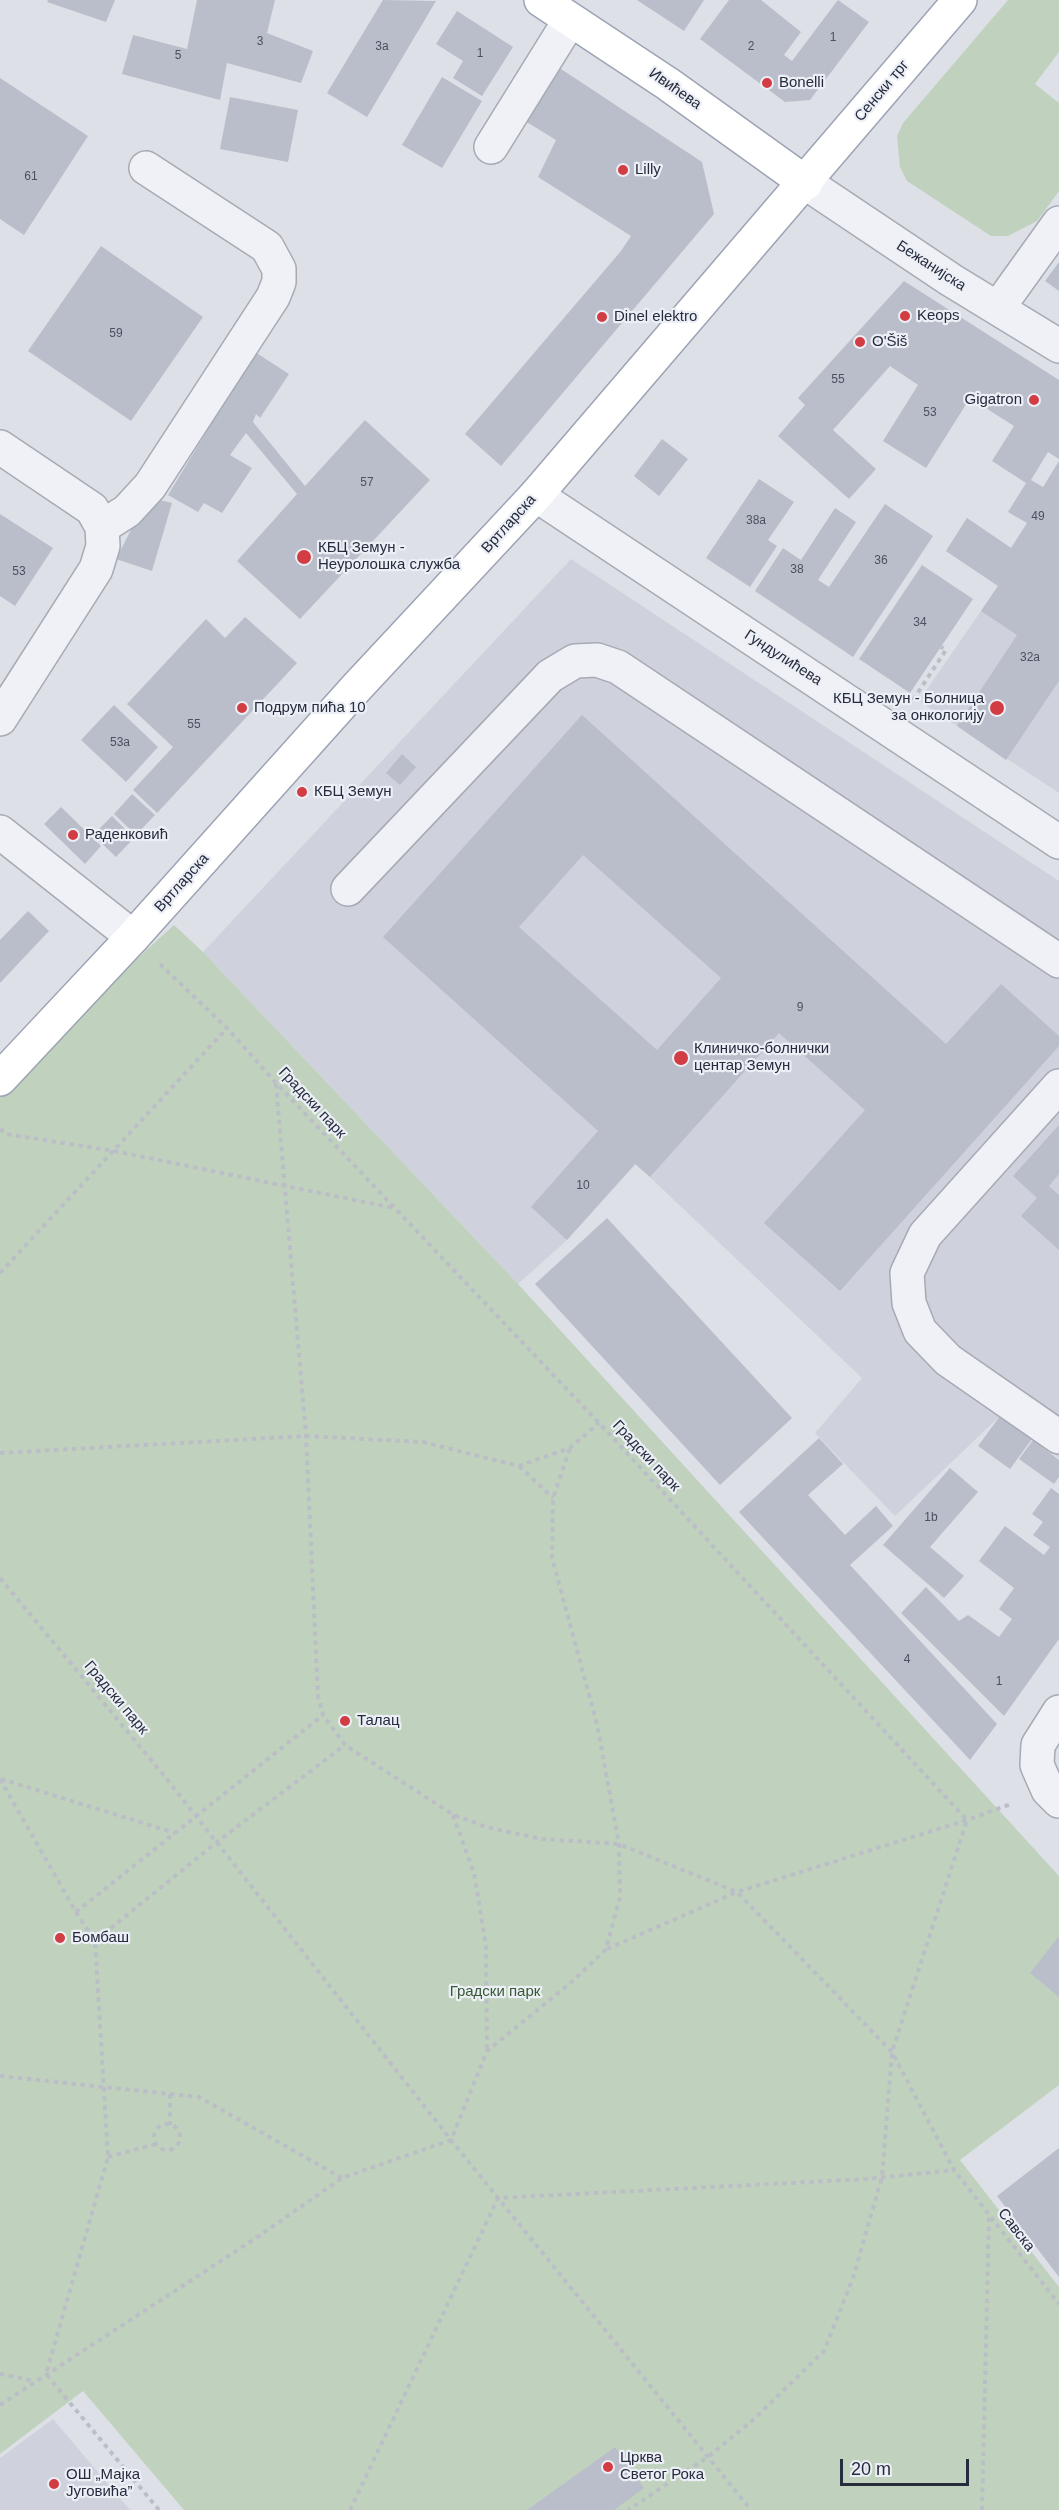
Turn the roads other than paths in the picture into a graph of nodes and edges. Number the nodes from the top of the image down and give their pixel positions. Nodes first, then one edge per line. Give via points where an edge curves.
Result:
1 (541, 0) edge
2 (960, 0) edge
3 (570, 20) junction
4 (491, 147) dead end
5 (146, 168) dead end
6 (806, 183) junction
7 (1059, 223) edge
8 (999, 308) junction
9 (1059, 346) edge
10 (0, 447) edge
11 (536, 495) junction
12 (102, 527) junction
13 (0, 719) edge
14 (0, 832) edge
15 (1059, 842) edge
16 (348, 889) dead end
17 (133, 937) junction
18 (1059, 961) edge
19 (0, 1079) edge
20 (1059, 1086) edge
21 (1059, 1437) edge
22 (1059, 1712) edge
23 (1054, 1795) edge

1 - 3 main road, Ивићева
2 - 6 main road, Сенски трг
3 - 4 street
3 - 6 main road, Ивићева via 668,84
5 - 12 street via 267,247 279,269 279,282 150,486 127,511
6 - 8 street, Бежанијска
6 - 11 main road, Вртларска
7 - 8 street
8 - 9 street, Бежанијска
10 - 12 street via 92,508
11 - 15 street, Гундулићева
11 - 17 main road, Вртларска
12 - 13 street via 103,546 96,569
14 - 17 street
16 - 18 street via 550,676 575,661 597,660 618,667
17 - 19 main road, Вртларска
20 - 21 street via 926,1235 907,1273 909,1303 920,1331 948,1360
22 - 23 street via 1038,1744 1037,1765

